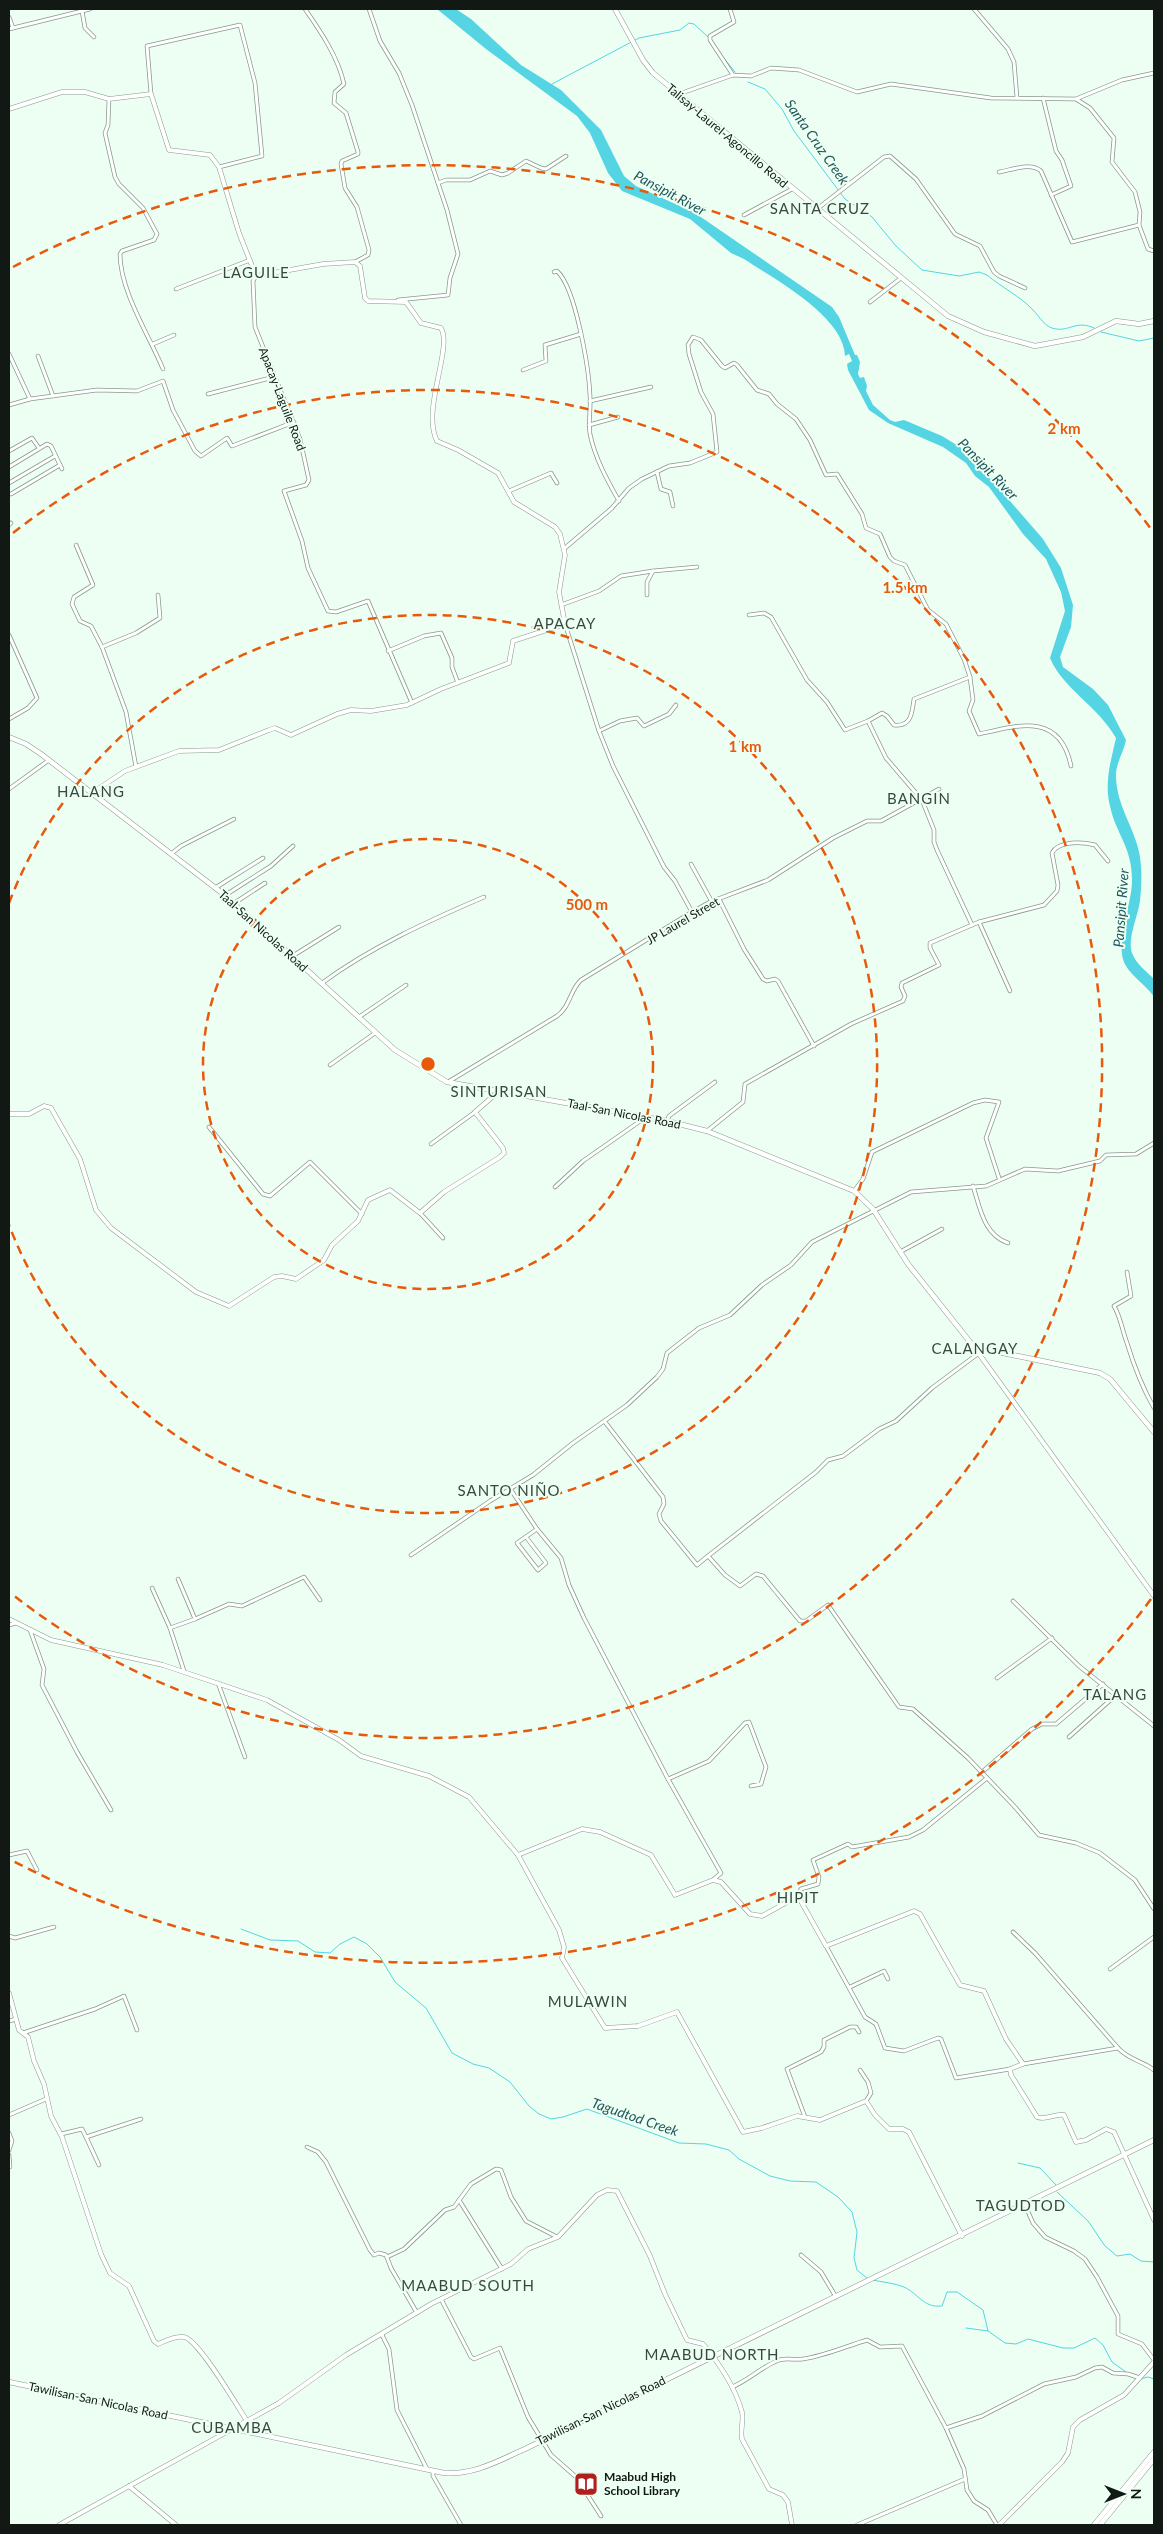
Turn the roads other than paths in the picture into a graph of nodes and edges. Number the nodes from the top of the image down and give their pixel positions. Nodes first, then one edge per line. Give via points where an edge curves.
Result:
1 (90, 9) edge
2 (306, 9) edge
3 (369, 9) edge
4 (615, 9) edge
5 (730, 9) edge
6 (974, 9) edge
7 (82, 11) junction
8 (9, 17) edge
9 (11, 28) edge
10 (94, 37) dead end
11 (1154, 73) edge
12 (733, 75) junction
13 (151, 94) junction
14 (678, 94) junction
15 (1017, 98) junction
16 (1043, 98) junction
17 (1076, 98) junction
18 (109, 99) junction
19 (9, 108) edge
20 (566, 156) dead end
21 (219, 167) junction
22 (999, 172) dead end
23 (438, 183) junction
24 (792, 189) junction
25 (1051, 195) junction
26 (817, 209) junction
27 (744, 215) dead end
28 (1139, 225) junction
29 (1154, 251) edge
30 (250, 260) junction
31 (354, 262) junction
32 (554, 272) dead end
33 (256, 276) junction
34 (901, 278) junction
35 (1025, 288) dead end
36 (176, 289) dead end
37 (398, 300) junction
38 (870, 302) dead end
39 (1154, 322) edge
40 (581, 334) junction
41 (174, 335) dead end
42 (153, 344) junction
43 (9, 354) edge
44 (38, 356) dead end
45 (162, 369) dead end
46 (523, 370) dead end
47 (274, 377) junction
48 (651, 387) dead end
49 (208, 394) dead end
50 (53, 396) junction
51 (30, 399) junction
52 (590, 401) junction
53 (9, 405) edge
54 (618, 416) dead end
55 (294, 422) junction
56 (589, 425) junction
57 (39, 448) junction
58 (9, 451) edge
59 (55, 456) junction
60 (9, 467) edge
61 (657, 472) junction
62 (40, 477) junction
63 (42, 482) dead end
64 (557, 483) dead end
65 (9, 484) edge
66 (16, 491) junction
67 (509, 491) junction
68 (11, 494) dead end
69 (619, 501) junction
70 (673, 506) dead end
71 (76, 545) dead end
72 (565, 548) junction
73 (697, 567) dead end
74 (653, 571) junction
75 (158, 595) dead end
76 (647, 595) dead end
77 (561, 606) junction
78 (749, 614) dead end
79 (565, 624) junction
80 (9, 635) edge
81 (102, 647) junction
82 (388, 651) junction
83 (970, 677) junction
84 (458, 684) junction
85 (412, 703) junction
86 (676, 705) dead end
87 (9, 719) edge
88 (868, 721) junction
89 (599, 731) junction
90 (9, 737) edge
91 (49, 760) junction
92 (1071, 766) dead end
93 (136, 767) junction
94 (9, 789) edge
95 (939, 789) dead end
96 (92, 793) junction
97 (920, 798) junction
98 (234, 819) dead end
99 (294, 846) dead end
100 (170, 855) junction
101 (263, 858) dead end
102 (1108, 861) dead end
103 (691, 864) dead end
104 (265, 883) dead end
105 (215, 888) junction
106 (224, 896) junction
107 (484, 897) dead end
108 (719, 899) junction
109 (712, 902) junction
110 (233, 904) junction
111 (692, 912) junction
112 (979, 922) junction
113 (972, 925) junction
114 (339, 927) dead end
115 (290, 957) junction
116 (322, 983) junction
117 (406, 985) dead end
118 (1010, 990) dead end
119 (359, 1018) junction
120 (375, 1033) junction
121 (814, 1046) junction
122 (330, 1065) dead end
123 (447, 1082) junction
124 (715, 1082) dead end
125 (499, 1092) junction
126 (475, 1112) junction
127 (9, 1114) edge
128 (646, 1117) junction
129 (667, 1121) junction
130 (209, 1126) dead end
131 (707, 1131) junction
132 (1154, 1143) edge
133 (432, 1144) dead end
134 (999, 1178) junction
135 (973, 1186) junction
136 (555, 1187) dead end
137 (854, 1191) junction
138 (873, 1209) junction
139 (420, 1213) junction
140 (362, 1214) junction
141 (942, 1230) dead end
142 (443, 1238) dead end
143 (1008, 1243) dead end
144 (900, 1252) junction
145 (1127, 1272) dead end
146 (974, 1347) junction
147 (983, 1350) junction
148 (977, 1354) junction
149 (1154, 1408) edge
150 (605, 1422) junction
151 (1154, 1432) edge
152 (511, 1490) junction
153 (537, 1529) junction
154 (526, 1537) junction
155 (411, 1555) dead end
156 (708, 1556) junction
157 (178, 1579) dead end
158 (152, 1588) dead end
159 (1154, 1596) edge
160 (320, 1600) dead end
161 (1014, 1601) dead end
162 (9, 1619) edge
163 (195, 1619) junction
164 (17, 1623) junction
165 (9, 1626) edge
166 (170, 1628) junction
167 (30, 1630) junction
168 (1052, 1638) junction
169 (184, 1671) junction
170 (997, 1678) dead end
171 (218, 1682) junction
172 (1103, 1684) junction
173 (1116, 1695) junction
174 (1154, 1726) edge
175 (1069, 1737) dead end
176 (245, 1757) dead end
177 (981, 1773) junction
178 (986, 1778) junction
179 (668, 1779) junction
180 (751, 1786) dead end
181 (111, 1810) dead end
182 (9, 1855) edge
183 (518, 1855) junction
184 (37, 1870) dead end
185 (714, 1880) junction
186 (798, 1896) junction
187 (1154, 1910) edge
188 (54, 1927) dead end
189 (1013, 1932) dead end
190 (9, 1936) edge
191 (1154, 1937) edge
192 (826, 1946) junction
193 (1110, 1969) dead end
194 (888, 1979) dead end
195 (850, 1987) junction
196 (9, 1993) edge
197 (16, 2019) junction
198 (9, 2022) edge
199 (137, 2030) dead end
200 (859, 2032) dead end
201 (23, 2033) junction
202 (1118, 2048) junction
203 (1154, 2062) edge
204 (1023, 2064) junction
205 (1147, 2065) junction
206 (1010, 2069) junction
207 (860, 2070) dead end
208 (1154, 2070) edge
209 (46, 2099) junction
210 (866, 2101) junction
211 (9, 2115) edge
212 (805, 2117) junction
213 (140, 2119) dead end
214 (9, 2133) edge
215 (61, 2134) junction
216 (86, 2138) junction
217 (1154, 2140) edge
218 (307, 2147) dead end
219 (9, 2150) edge
220 (9, 2155) edge
221 (1125, 2155) junction
222 (99, 2165) dead end
223 (10, 2166) dead end
224 (459, 2200) junction
225 (1025, 2205) junction
226 (1154, 2220) edge
227 (962, 2236) junction
228 (558, 2237) junction
229 (801, 2255) dead end
230 (387, 2258) junction
231 (502, 2269) junction
232 (836, 2297) junction
233 (442, 2299) junction
234 (417, 2313) junction
235 (382, 2335) junction
236 (713, 2356) junction
237 (1154, 2361) edge
238 (1140, 2378) junction
239 (9, 2382) edge
240 (732, 2387) junction
241 (247, 2421) junction
242 (946, 2428) junction
243 (233, 2429) junction
244 (542, 2440) junction
245 (1154, 2452) edge
246 (1154, 2459) edge
247 (427, 2470) junction
248 (433, 2471) junction
249 (965, 2479) junction
250 (129, 2486) junction
251 (601, 2516) dead end
252 (59, 2525) edge
253 (176, 2525) edge
254 (461, 2525) edge
255 (792, 2525) edge
256 (857, 2525) edge
257 (998, 2525) edge
258 (1094, 2525) edge
259 (1100, 2525) edge

1 - 7 street
2 - 31 street via 320,29 340,71 344,84 334,92 334,103 346,113 358,152 341,164 345,188 357,207 369,250 368,255
3 - 23 street via 380,41 412,105
4 - 14 main road, Talisay-Laurel-Agoncillo Road via 653,73
5 - 12 street via 734,22 710,36 710,40
6 - 15 street via 1008,49 1014,62
7 - 9 street
7 - 10 street via 85,28
8 - 9 street
11 - 17 street via 1122,80
12 - 14 street
12 - 15 street via 751,76 771,68 783,68 799,70 857,92 890,84 991,98
13 - 18 street
13 - 21 street via 169,150 210,155
13 - 21 street via 147,46 240,25 255,83 262,156
14 - 24 main road, Talisay-Laurel-Agoncillo Road
15 - 16 street
16 - 17 street
16 - 25 street via 1056,151 1071,186
17 - 28 street via 1090,108 1114,138 1112,162 1135,192 1140,212
18 - 19 street via 85,92 62,92
18 - 42 street via 105,133 115,177 143,208 157,234 154,240 120,254 130,294
20 - 23 street via 546,169 526,161 502,175 490,171 470,180
21 - 30 street
22 - 25 street via 1030,166 1037,168
23 - 37 street via 458,254 448,295
24 - 26 main road, Talisay-Laurel-Agoncillo Road
24 - 27 street
25 - 28 street via 1072,242
26 - 34 main road, Talisay-Laurel-Agoncillo Road
26 - 35 street via 884,157 890,156 916,178 956,234 980,246 999,276
28 - 29 street via 1148,249
30 - 33 street
30 - 36 street
31 - 33 street
31 - 37 street via 360,266 364,298 368,301
32 - 40 street via 557,271 566,281
33 - 47 street, Apacay-Laguile Road via 253,281 255,326
34 - 38 street
34 - 39 main road, Talisay-Laurel-Agoncillo Road via 948,316 984,332 1036,346 1083,337 1116,321
37 - 67 street via 406,302 421,323 441,328 444,333 432,431 437,440 498,473
40 - 46 street via 545,345 546,361
40 - 52 street
41 - 42 street
42 - 45 street
43 - 51 street
44 - 50 street
47 - 49 street
47 - 55 street, Apacay-Laguile Road
48 - 52 street
50 - 51 street
50 - 55 street via 97,390 124,393 163,381 173,410 195,451 201,456 227,438 232,446
51 - 53 street
52 - 56 street
54 - 56 street
55 - 82 street, Apacay-Laguile Road via 309,480 306,486 286,489 284,495 302,541 308,568 328,611 336,612 368,601
56 - 69 street via 596,453
57 - 58 street via 32,438
57 - 59 street via 48,444
57 - 60 street
59 - 62 street via 61,467
59 - 65 street
61 - 69 street via 629,488
61 - 70 street via 661,489 670,492
61 - 83 street via 717,452 713,414 701,392 689,354 690,340 696,337 722,366 725,368 734,362 757,390 769,394 796,419 826,475 837,474 862,514 866,528 880,534 890,557 905,566 928,610 946,624
62 - 63 street
62 - 66 street
64 - 67 street via 551,472
65 - 66 street
66 - 68 street
67 - 72 street via 519,507 555,527
69 - 72 street
71 - 81 street via 93,585 74,597 72,604 80,621 91,626
72 - 77 street via 560,584
73 - 74 street
74 - 76 street via 647,582
74 - 77 street via 621,576 599,591
75 - 81 street via 160,618 136,633
77 - 79 street
78 - 88 street via 764,613 771,617 806,680 827,702 845,730
79 - 84 street via 513,641 509,663
79 - 89 street
80 - 87 street via 37,698 28,708
81 - 93 street via 126,712
82 - 84 street via 424,636 441,633 452,658
82 - 85 street, Apacay-Laguile Road
83 - 88 street via 914,699 912,717 907,723 894,725 882,713
83 - 92 street via 973,700 969,711 979,734 1031,724 1049,731 1068,749
84 - 85 street
85 - 93 street via 371,711 351,710 291,735 275,728 219,750 178,751
86 - 89 street via 670,714 644,726 637,718 620,721
88 - 97 street via 886,758
89 - 111 street via 664,867
90 - 91 main road, Taal-San Nicolas Road
91 - 94 street
91 - 96 main road, Taal-San Nicolas Road
93 - 96 street
95 - 97 street, JP Laurel Street
96 - 100 main road, Taal-San Nicolas Road
97 - 108 street, JP Laurel Street via 881,821 867,821 832,838 768,880
97 - 113 street via 934,830 937,850
98 - 100 street
99 - 106 street via 271,866
100 - 105 main road, Taal-San Nicolas Road
101 - 105 street
102 - 112 street via 1096,844 1086,842 1059,846 1052,853 1057,891 1044,905
103 - 109 street
104 - 110 street
105 - 106 main road, Taal-San Nicolas Road
106 - 110 main road, Taal-San Nicolas Road
107 - 116 street via 432,919 344,967
108 - 109 street, JP Laurel Street
108 - 121 street via 763,980 778,981
109 - 111 street, JP Laurel Street
110 - 115 main road, Taal-San Nicolas Road
111 - 123 street, JP Laurel Street via 581,980 564,1011 557,1016
112 - 113 street
112 - 118 street
113 - 121 street via 930,943 939,965 902,983 905,996 902,1001 850,1024
114 - 115 street
115 - 116 main road, Taal-San Nicolas Road
116 - 119 main road, Taal-San Nicolas Road
117 - 119 street
119 - 120 main road, Taal-San Nicolas Road
120 - 122 street
120 - 123 main road, Taal-San Nicolas Road via 421,1068
121 - 131 street via 745,1084 743,1102
123 - 125 main road, Taal-San Nicolas Road
124 - 129 street via 669,1116
125 - 126 street
125 - 128 main road, Taal-San Nicolas Road
126 - 133 street
126 - 139 street via 504,1152 444,1192
127 - 140 street via 29,1114 44,1106 51,1108 80,1159 96,1210 111,1228 196,1292 228,1306 274,1277 296,1279 324,1260 332,1245
128 - 129 main road, Taal-San Nicolas Road
128 - 136 street via 583,1161
129 - 131 main road, Taal-San Nicolas Road
130 - 140 street via 263,1194 270,1196 310,1162
131 - 137 main road, Taal-San Nicolas Road
132 - 134 street via 1136,1154 1106,1155 1100,1161 1058,1171 1025,1169
134 - 135 street via 986,1186
134 - 137 street via 986,1138 998,1102 985,1100 972,1103 872,1152 863,1179
135 - 138 street via 911,1192
135 - 143 street via 986,1225 998,1240
137 - 138 main road, Taal-San Nicolas Road
138 - 144 main road, Taal-San Nicolas Road
138 - 150 street via 812,1242 791,1265 762,1285 730,1315 699,1328 667,1353 657,1377
139 - 140 street via 390,1190 368,1200
139 - 142 street
141 - 144 street
144 - 146 main road, Taal-San Nicolas Road
145 - 149 street via 1131,1296 1114,1306 1122,1320 1144,1391
146 - 147 main road
146 - 148 street
147 - 148 street
147 - 151 main road via 1100,1374 1110,1379
148 - 156 street via 896,1421 879,1429 843,1456 828,1460
148 - 159 street
150 - 152 street
150 - 156 street via 663,1497 664,1504 659,1514 661,1521 683,1550 697,1566
152 - 153 street
152 - 155 street
153 - 154 street
153 - 179 street via 561,1558 584,1618
154 - 154 street via 518,1543 538,1570 546,1563
156 - 177 street via 740,1586 756,1574 763,1576 800,1621 806,1621 828,1605 899,1707 913,1709
157 - 163 street
158 - 166 street
160 - 163 street via 304,1577 242,1606 229,1604
161 - 168 street
162 - 164 street
163 - 166 street
164 - 165 street
164 - 167 street
166 - 169 street
167 - 169 street via 51,1640
167 - 181 street via 44,1669 42,1684
168 - 170 street
168 - 172 street via 1078,1666
169 - 171 street
171 - 176 street
171 - 183 street via 267,1700 332,1735 360,1756 429,1776 468,1796
172 - 173 street
172 - 177 street via 1056,1724 1042,1724 1032,1729
173 - 174 street
173 - 175 street
177 - 178 street
178 - 186 street via 923,1830 909,1837 852,1848 848,1844 813,1860 818,1884 801,1889
178 - 187 street via 1039,1835 1076,1843 1100,1853 1135,1880
179 - 180 street via 709,1761 749,1722 766,1767 761,1784
179 - 185 street via 721,1873
182 - 184 street via 27,1851
183 - 185 street via 582,1829 600,1832 651,1855 675,1895
183 - 212 street via 559,1930 564,1947 562,1958 605,2028 638,2026 677,2012 743,2132 796,2116
185 - 186 street via 721,1882 750,1914 762,1916
186 - 192 street
188 - 190 street via 15,1938
189 - 202 street via 1035,1952
191 - 193 street
192 - 195 street
192 - 204 street via 914,1910 920,1914 960,1984 984,1991 1006,2039
194 - 195 street via 884,1971
195 - 206 street via 865,2017 876,2024 885,2048 904,2051 938,2038 956,2078
196 - 197 street
197 - 198 street
197 - 201 street
199 - 201 street via 124,1996
200 - 212 street via 850,2028 824,2040 821,2052 787,2069
201 - 209 street via 28,2037
202 - 204 street
202 - 205 street via 1130,2059
203 - 205 street
204 - 206 street
205 - 208 street
206 - 221 street via 1037,2117 1064,2115 1076,2142 1106,2129 1114,2132
207 - 210 street via 871,2093
209 - 211 street
209 - 215 street
210 - 212 street via 820,2120
210 - 227 street via 889,2129 908,2132
213 - 216 street
214 - 219 street via 12,2141
215 - 216 street via 82,2129
215 - 241 street via 101,2254 110,2273 129,2286 148,2332 158,2344 183,2336 190,2339
216 - 222 street
217 - 221 main road, Tawilisan-San Nicolas Road
218 - 230 street via 318,2152 326,2162 374,2255 379,2253
220 - 223 street
221 - 225 main road, Tawilisan-San Nicolas Road
221 - 226 street
224 - 228 street via 471,2184 496,2169 501,2170 511,2197 526,2221
224 - 230 street via 404,2249
224 - 231 street
225 - 227 main road, Tawilisan-San Nicolas Road
225 - 237 street via 1045,2238 1085,2259 1118,2316 1118,2334 1142,2344
227 - 232 main road, Tawilisan-San Nicolas Road
228 - 231 street via 528,2249
228 - 236 street via 597,2195 607,2190 617,2191 688,2340 703,2344
229 - 232 street via 822,2272
230 - 234 street
231 - 233 street
232 - 236 main road, Tawilisan-San Nicolas Road
233 - 234 street
233 - 244 street via 474,2359 500,2348 528,2417
234 - 235 street
235 - 241 street
235 - 247 street via 390,2349 397,2410
236 - 240 street
236 - 244 main road, Tawilisan-San Nicolas Road
237 - 238 street
238 - 242 street via 1095,2368 1076,2377 1044,2384 982,2416
238 - 257 street via 1124,2395 1073,2427 1068,2453 1062,2462
239 - 243 main road, Tawilisan-San Nicolas Road
240 - 242 street via 781,2360 803,2359 867,2340 880,2347 902,2346
240 - 255 street via 743,2414 742,2439 769,2489 788,2502
241 - 243 street
242 - 249 street via 964,2469
243 - 247 main road, Tawilisan-San Nicolas Road
243 - 250 street
244 - 248 main road, Tawilisan-San Nicolas Road via 473,2471 454,2474
244 - 251 street via 551,2456 576,2477
245 - 258 main road
246 - 259 main road
247 - 248 main road, Tawilisan-San Nicolas Road
248 - 254 street
249 - 256 street
249 - 257 street via 974,2501 988,2510
250 - 252 street
250 - 253 street

